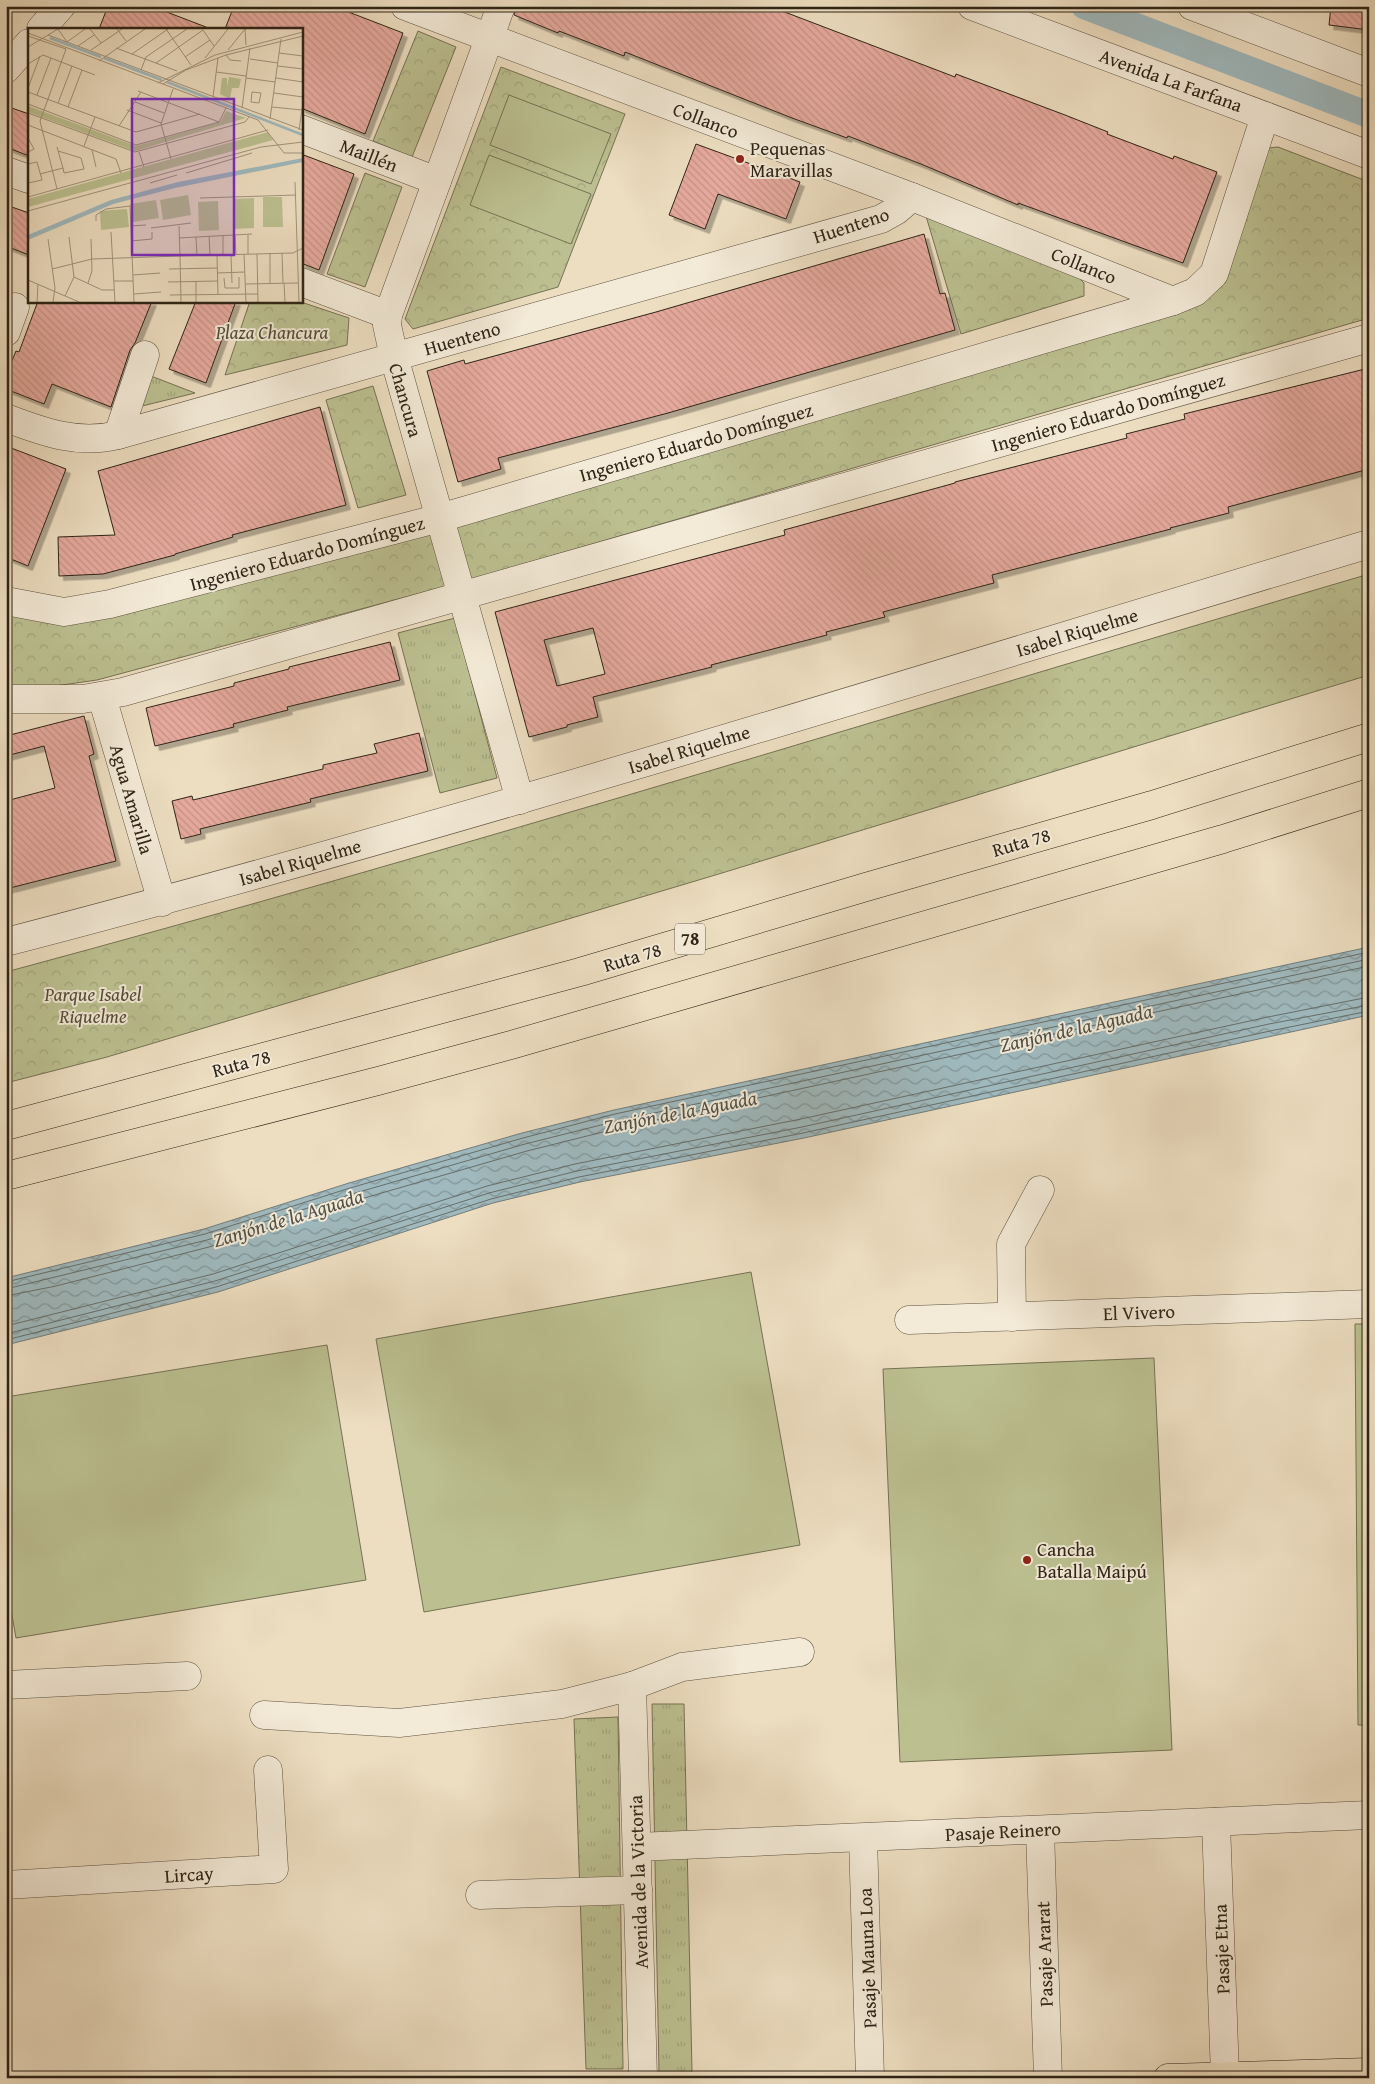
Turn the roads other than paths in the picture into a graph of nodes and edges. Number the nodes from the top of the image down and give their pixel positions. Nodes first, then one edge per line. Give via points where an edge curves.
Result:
1 (61, 6) edge
2 (405, 6) edge
3 (501, 6) edge
4 (972, 6) edge
5 (1192, 6) edge
6 (42, 28) edge
7 (489, 38) junction
8 (28, 44) edge
9 (6, 69) edge
10 (1369, 73) edge
11 (1265, 116) junction
12 (302, 129) edge
13 (1369, 155) edge
14 (6, 171) edge
15 (28, 179) edge
16 (437, 181) junction
17 (912, 197) junction
18 (302, 282) edge
19 (1173, 301) junction
20 (388, 315) junction
21 (1369, 338) edge
22 (144, 355) dead end
23 (394, 357) junction
24 (6, 418) edge
25 (118, 435) junction
26 (440, 518) junction
27 (1369, 544) edge
28 (462, 595) junction
29 (6, 602) edge
30 (102, 697) junction
31 (6, 699) edge
32 (1369, 737) edge
33 (1369, 793) edge
34 (520, 800) junction
35 (162, 902) junction
36 (6, 942) edge
37 (6, 1126) edge
38 (6, 1176) edge
39 (1040, 1190) dead end
40 (1369, 1304) edge
41 (1012, 1317) junction
42 (909, 1320) dead end
43 (800, 1652) dead end
44 (186, 1676) dead end
45 (6, 1685) edge
46 (632, 1686) junction
47 (264, 1715) dead end
48 (268, 1770) dead end
49 (1369, 1816) edge
50 (1216, 1822) junction
51 (1040, 1830) junction
52 (864, 1838) junction
53 (637, 1847) junction
54 (6, 1885) edge
55 (638, 1890) junction
56 (480, 1895) dead end
57 (1369, 2072) edge
58 (1332, 2075) edge
59 (1225, 2076) junction
60 (643, 2078) edge
61 (870, 2078) edge
62 (1048, 2078) edge
63 (1168, 2078) edge

1 - 6 street
2 - 7 street, Collanco
3 - 7 street, Chancura
4 - 11 street, Avenida La Farfana
5 - 10 street
7 - 16 street, Chancura
7 - 17 street, Collanco
8 - 9 street
11 - 13 street, Avenida La Farfana
11 - 19 street, Ingeniero Eduardo Domínguez via 1214,274 1195,292
12 - 16 street, Maillén
14 - 15 street
16 - 20 street, Chancura
17 - 19 street, Collanco
17 - 23 street, Huenteno via 881,218
18 - 20 street
19 - 26 street, Ingeniero Eduardo Domínguez
20 - 23 street, Chancura
21 - 28 street, Ingeniero Eduardo Domínguez
22 - 25 street
23 - 25 street, Huenteno
23 - 26 street, Chancura
24 - 25 street, Huenteno via 63,437 96,439
26 - 28 street, Chancura
26 - 29 street, Ingeniero Eduardo Domínguez via 110,604 64,612
27 - 34 street, Isabel Riquelme
28 - 30 street, Ingeniero Eduardo Domínguez
28 - 34 street, Chancura
30 - 31 street, Ingeniero Eduardo Domínguez
30 - 35 street, Agua Amarilla
32 - 37 main road, Ruta 78 / 78 via 580,972
33 - 38 main road via 1223,839 378,1082
34 - 35 street, Isabel Riquelme
35 - 36 street, Isabel Riquelme
39 - 41 street via 1011,1244
40 - 41 street, El Vivero
41 - 42 street, El Vivero
43 - 46 street via 682,1667
44 - 45 street
46 - 47 street via 562,1704 399,1723
46 - 53 street, Avenida de la Victoria
48 - 54 street, Lircay via 274,1869
49 - 50 street, Pasaje Reinero
50 - 51 street, Pasaje Reinero
50 - 59 street, Pasaje Etna
51 - 52 street, Pasaje Reinero
51 - 62 street, Pasaje Ararat
52 - 53 street, Pasaje Reinero
52 - 61 street, Pasaje Mauna Loa
53 - 55 street, Avenida de la Victoria
55 - 56 street
55 - 60 street, Avenida de la Victoria
57 - 58 main road
58 - 59 main road
59 - 63 main road

